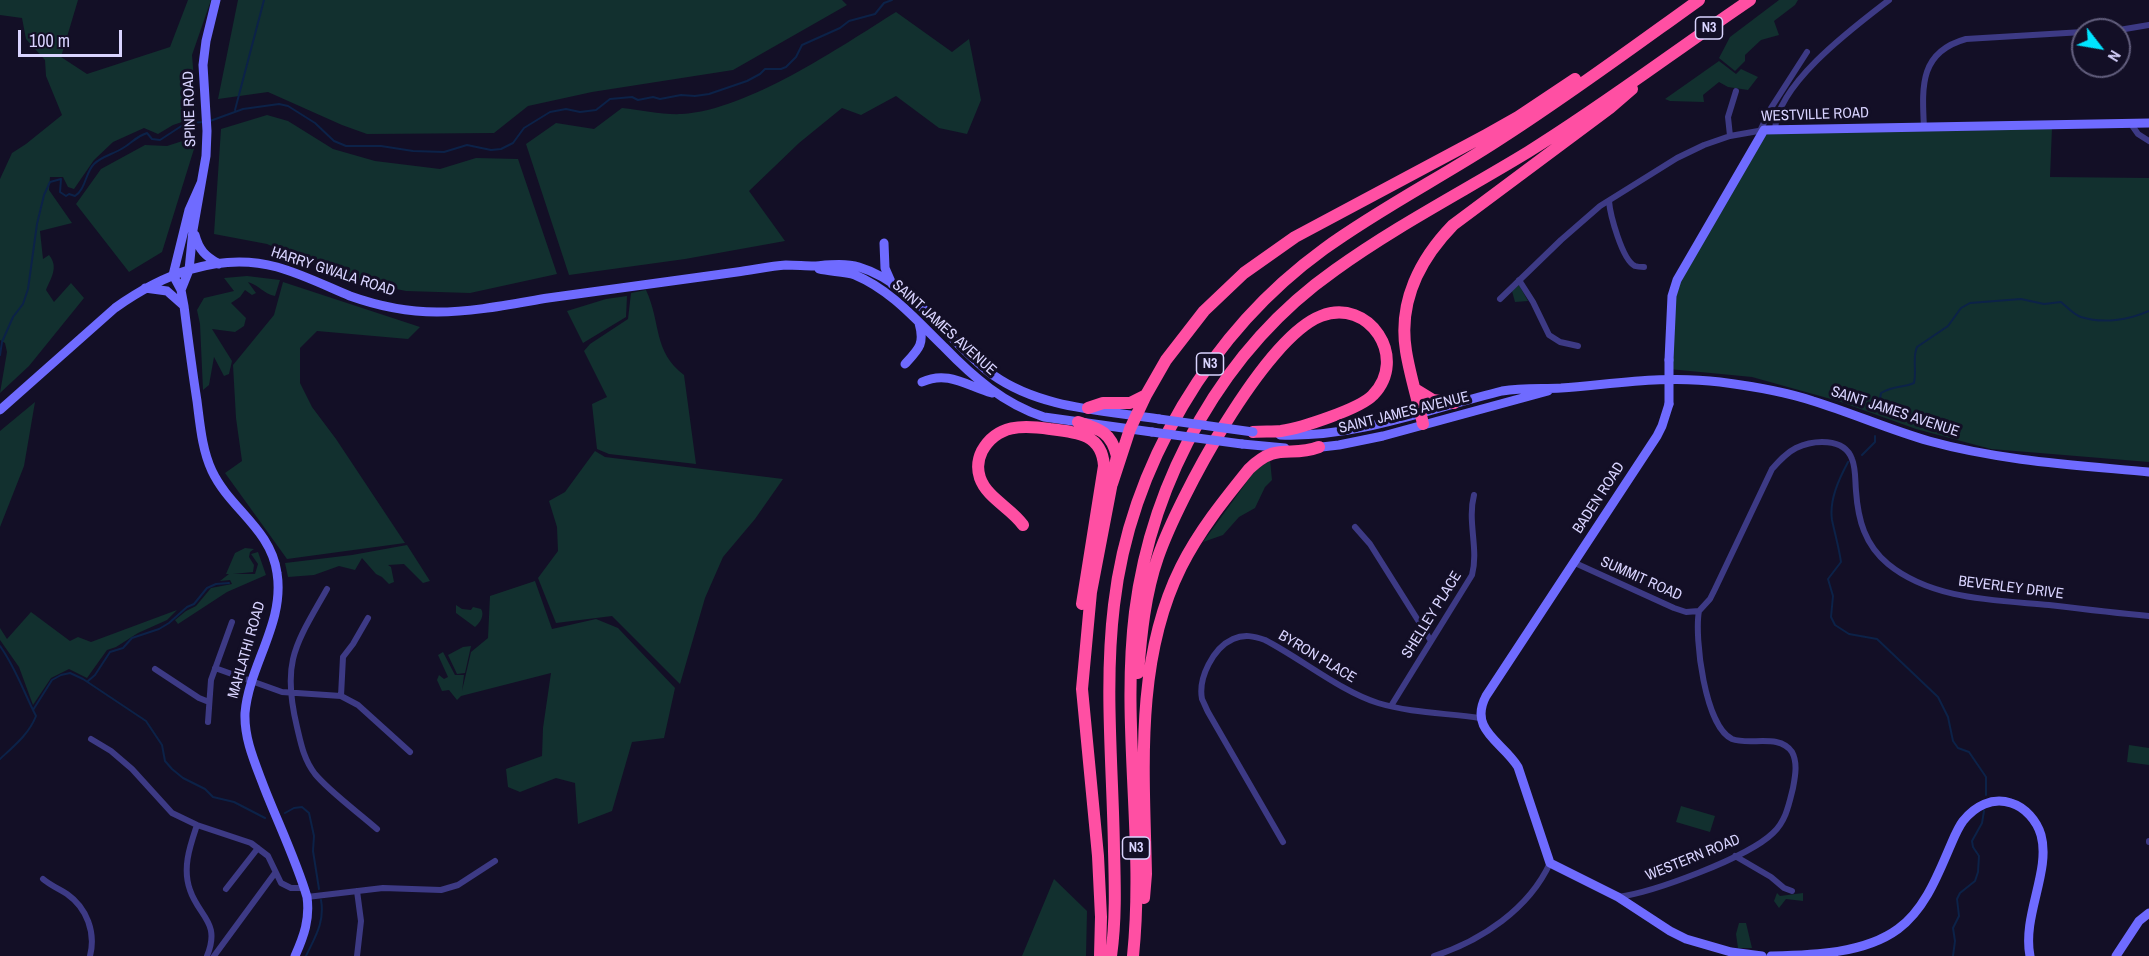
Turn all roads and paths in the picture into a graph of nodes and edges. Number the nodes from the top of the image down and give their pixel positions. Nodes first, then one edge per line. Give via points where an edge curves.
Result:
1 (216, 0) edge
2 (1699, 0) edge
3 (1750, 0) edge
4 (1889, 0) edge
5 (2149, 26) edge
6 (2131, 28) edge
7 (2071, 33) edge
8 (1627, 52) junction
9 (1807, 52) dead end
10 (1668, 57) junction
11 (1736, 91) dead end
12 (2149, 123) edge
13 (2131, 124) junction
14 (1924, 128) junction
15 (1775, 129) junction
16 (1762, 130) junction
17 (1730, 136) junction
18 (2149, 141) edge
19 (201, 183) junction
20 (1609, 201) junction
21 (193, 230) junction
22 (884, 243) dead end
23 (219, 264) junction
24 (811, 266) junction
25 (1644, 267) dead end
26 (189, 270) junction
27 (173, 275) junction
28 (1519, 280) junction
29 (893, 285) junction
30 (144, 288) junction
31 (181, 290) junction
32 (1500, 299) dead end
33 (184, 306) junction
34 (920, 323) junction
35 (1578, 346) dead end
36 (905, 364) dead end
37 (922, 382) dead end
38 (1561, 388) junction
39 (1415, 389) junction
40 (997, 394) junction
41 (1146, 394) junction
42 (1454, 403) junction
43 (1088, 408) junction
44 (0, 410) edge
45 (1136, 416) junction
46 (1422, 419) junction
47 (1078, 422) junction
48 (1130, 429) junction
49 (1253, 432) junction
50 (1319, 447) junction
51 (2149, 472) edge
52 (1112, 484) junction
53 (1474, 495) dead end
54 (1023, 525) dead end
55 (1355, 527) dead end
56 (1575, 563) junction
57 (327, 589) dead end
58 (1699, 611) junction
59 (2149, 616) edge
60 (368, 618) dead end
61 (232, 622) dead end
62 (1431, 641) junction
63 (215, 668) junction
64 (155, 669) dead end
65 (252, 681) junction
66 (1082, 689) junction
67 (290, 693) junction
68 (341, 696) junction
69 (209, 702) junction
70 (1391, 706) junction
71 (1480, 718) junction
72 (208, 722) dead end
73 (90, 739) dead end
74 (410, 752) dead end
75 (1133, 765) junction
76 (197, 825) junction
77 (377, 829) dead end
78 (1283, 842) dead end
79 (258, 848) junction
80 (1735, 856) junction
81 (495, 861) dead end
82 (1550, 863) junction
83 (276, 873) junction
84 (43, 879) dead end
85 (226, 889) dead end
86 (357, 891) junction
87 (1792, 891) dead end
88 (305, 892) junction
89 (1618, 897) junction
90 (2149, 913) edge
91 (1136, 931) junction
92 (90, 956) edge
93 (207, 956) edge
94 (214, 956) edge
95 (295, 956) edge
96 (357, 956) edge
97 (1100, 956) edge
98 (1111, 956) edge
99 (1133, 956) edge
100 (1434, 956) edge
101 (1762, 956) edge
102 (1771, 956) edge
103 (2030, 956) edge
104 (2116, 956) edge

1 - 19 main road, SPINE ROAD via 203,65 206,156
2 - 8 highway, N3
3 - 10 highway, N3
4 - 15 street via 1803,75 1779,110
5 - 6 street
7 - 14 street via 1966,39 1943,49 1926,70 1923,82
8 - 41 highway via 1486,135 1265,256 1204,311 1166,360
8 - 98 highway, N3 via 1512,132 1374,215 1309,260 1241,325 1186,400 1140,497 1114,603 1109,691 1115,910
9 - 16 street via 1771,108
10 - 39 highway via 1610,108 1439,239 1419,269 1409,295 1404,329
10 - 75 highway, N3 via 1532,149 1334,271 1275,320 1230,374 1182,453 1161,501 1149,543 1131,648
11 - 17 street via 1728,117
12 - 13 main road, WESTVILLE ROAD
13 - 14 main road, WESTVILLE ROAD
13 - 18 street
14 - 15 main road, WESTVILLE ROAD
15 - 16 main road, WESTVILLE ROAD
16 - 17 street, WESTVILLE ROAD
16 - 56 main road, BADEN ROAD, bridge via 1675,286 1669,404 1662,426
17 - 20 street, WESTVILLE ROAD via 1677,158
19 - 21 main road, SPINE ROAD
19 - 27 main road, SPINE ROAD via 189,210
20 - 25 street via 1614,228 1631,263
20 - 28 street, WESTVILLE ROAD
21 - 23 main road via 201,250
21 - 26 main road, SPINE ROAD
22 - 29 main road via 885,268
23 - 24 main road, HARRY GWALA ROAD via 275,266 374,304 439,312 771,267
23 - 26 main road, HARRY GWALA ROAD
24 - 29 main road, SAINT JAMES AVENUE via 857,267
24 - 34 main road, SAINT JAMES AVENUE via 853,274 897,302
26 - 27 main road, HARRY GWALA ROAD
26 - 31 main road
27 - 30 main road, HARRY GWALA ROAD
27 - 31 main road, MAHLATHI ROAD
28 - 32 street, WESTVILLE ROAD
28 - 35 street via 1549,335
29 - 43 main road, SAINT JAMES AVENUE via 1003,381 1042,399
30 - 33 main road via 167,291
30 - 44 main road, HARRY GWALA ROAD via 115,308
31 - 33 main road, MAHLATHI ROAD
33 - 65 main road, MAHLATHI ROAD via 200,428 212,471 256,526 270,548 277,573 275,617
34 - 36 main road via 921,343
34 - 40 main road, SAINT JAMES AVENUE
37 - 40 main road via 953,378
38 - 42 main road, SAINT JAMES AVENUE via 1502,391
38 - 46 main road, SAINT JAMES AVENUE
38 - 51 main road, SAINT JAMES AVENUE via 1655,379 1718,382 1811,400 1969,451 2019,460
39 - 42 highway via 1433,400
39 - 46 highway
40 - 47 main road, SAINT JAMES AVENUE via 1029,412
41 - 43 highway via 1130,403 1103,403
41 - 45 highway
42 - 46 main road, SAINT JAMES AVENUE
43 - 45 main road, SAINT JAMES AVENUE
45 - 48 highway
45 - 49 main road, SAINT JAMES AVENUE, bridge
46 - 49 main road, SAINT JAMES AVENUE via 1327,434
46 - 50 main road, SAINT JAMES AVENUE via 1359,441
47 - 48 main road, SAINT JAMES AVENUE
47 - 52 highway via 1103,431 1112,442 1117,456
48 - 50 main road, SAINT JAMES AVENUE, bridge via 1279,448
48 - 52 highway
49 - 75 highway via 1296,427 1370,399 1381,387 1388,363 1385,347 1375,330 1352,314 1337,312 1303,326 1254,380 1197,474 1165,539 1149,588 1140,646
50 - 91 highway via 1274,452 1249,469 1199,536 1180,568 1167,602 1156,638 1148,689 1146,874
52 - 66 highway via 1091,592
53 - 62 street, SHELLEY PLACE via 1470,516 1473,570
54 - 66 highway via 981,480 980,457 985,447 1001,431 1013,427 1080,433 1089,438 1100,450 1104,466 1078,635 1077,667
55 - 62 street via 1370,544
56 - 58 street, SUMMIT ROAD via 1674,608
56 - 71 main road, BADEN ROAD via 1486,696
57 - 67 street via 296,647
58 - 59 street, BEVERLEY DRIVE via 1715,589 1772,469 1796,448 1822,442 1841,446 1852,458 1863,530 1879,556 1902,574 1959,596
58 - 80 street, WESTERN ROAD via 1700,651 1715,722 1730,738 1781,744 1791,750 1795,762 1788,810 1780,825 1764,840
60 - 68 street via 343,657
61 - 63 street
62 - 70 street, SHELLEY PLACE
63 - 65 street
63 - 69 street
64 - 69 street
65 - 67 street
65 - 88 main road, MAHLATHI ROAD via 245,715 250,749
66 - 97 highway via 1098,856
67 - 68 street
67 - 77 street via 302,747 313,770
68 - 74 street via 358,705
69 - 72 street
70 - 71 street, BYRON PLACE
70 - 78 street, BYRON PLACE via 1364,698 1265,640 1242,636 1221,647 1207,668 1202,699
71 - 82 main road via 1488,734 1518,767
73 - 76 street via 132,769 172,813
75 - 91 highway, N3
76 - 79 street via 240,837
76 - 93 street via 187,875 190,892 210,927
79 - 83 street via 268,856
79 - 85 street
80 - 87 street
80 - 89 street, WESTERN ROAD via 1680,880
81 - 86 street via 458,885 441,890
82 - 89 main road
82 - 100 street via 1542,881 1493,928
83 - 88 street via 284,885
83 - 94 street
84 - 92 street via 70,896 85,915 92,931
86 - 88 street
86 - 96 street via 362,921
88 - 95 main road, MAHLATHI ROAD via 308,923
89 - 101 main road via 1686,939
90 - 104 main road via 2139,921
91 - 99 highway, N3
102 - 103 main road via 1859,947 1898,929 1920,908 1962,822 1979,806 2005,801 2028,813 2041,836 2042,861 2032,910

